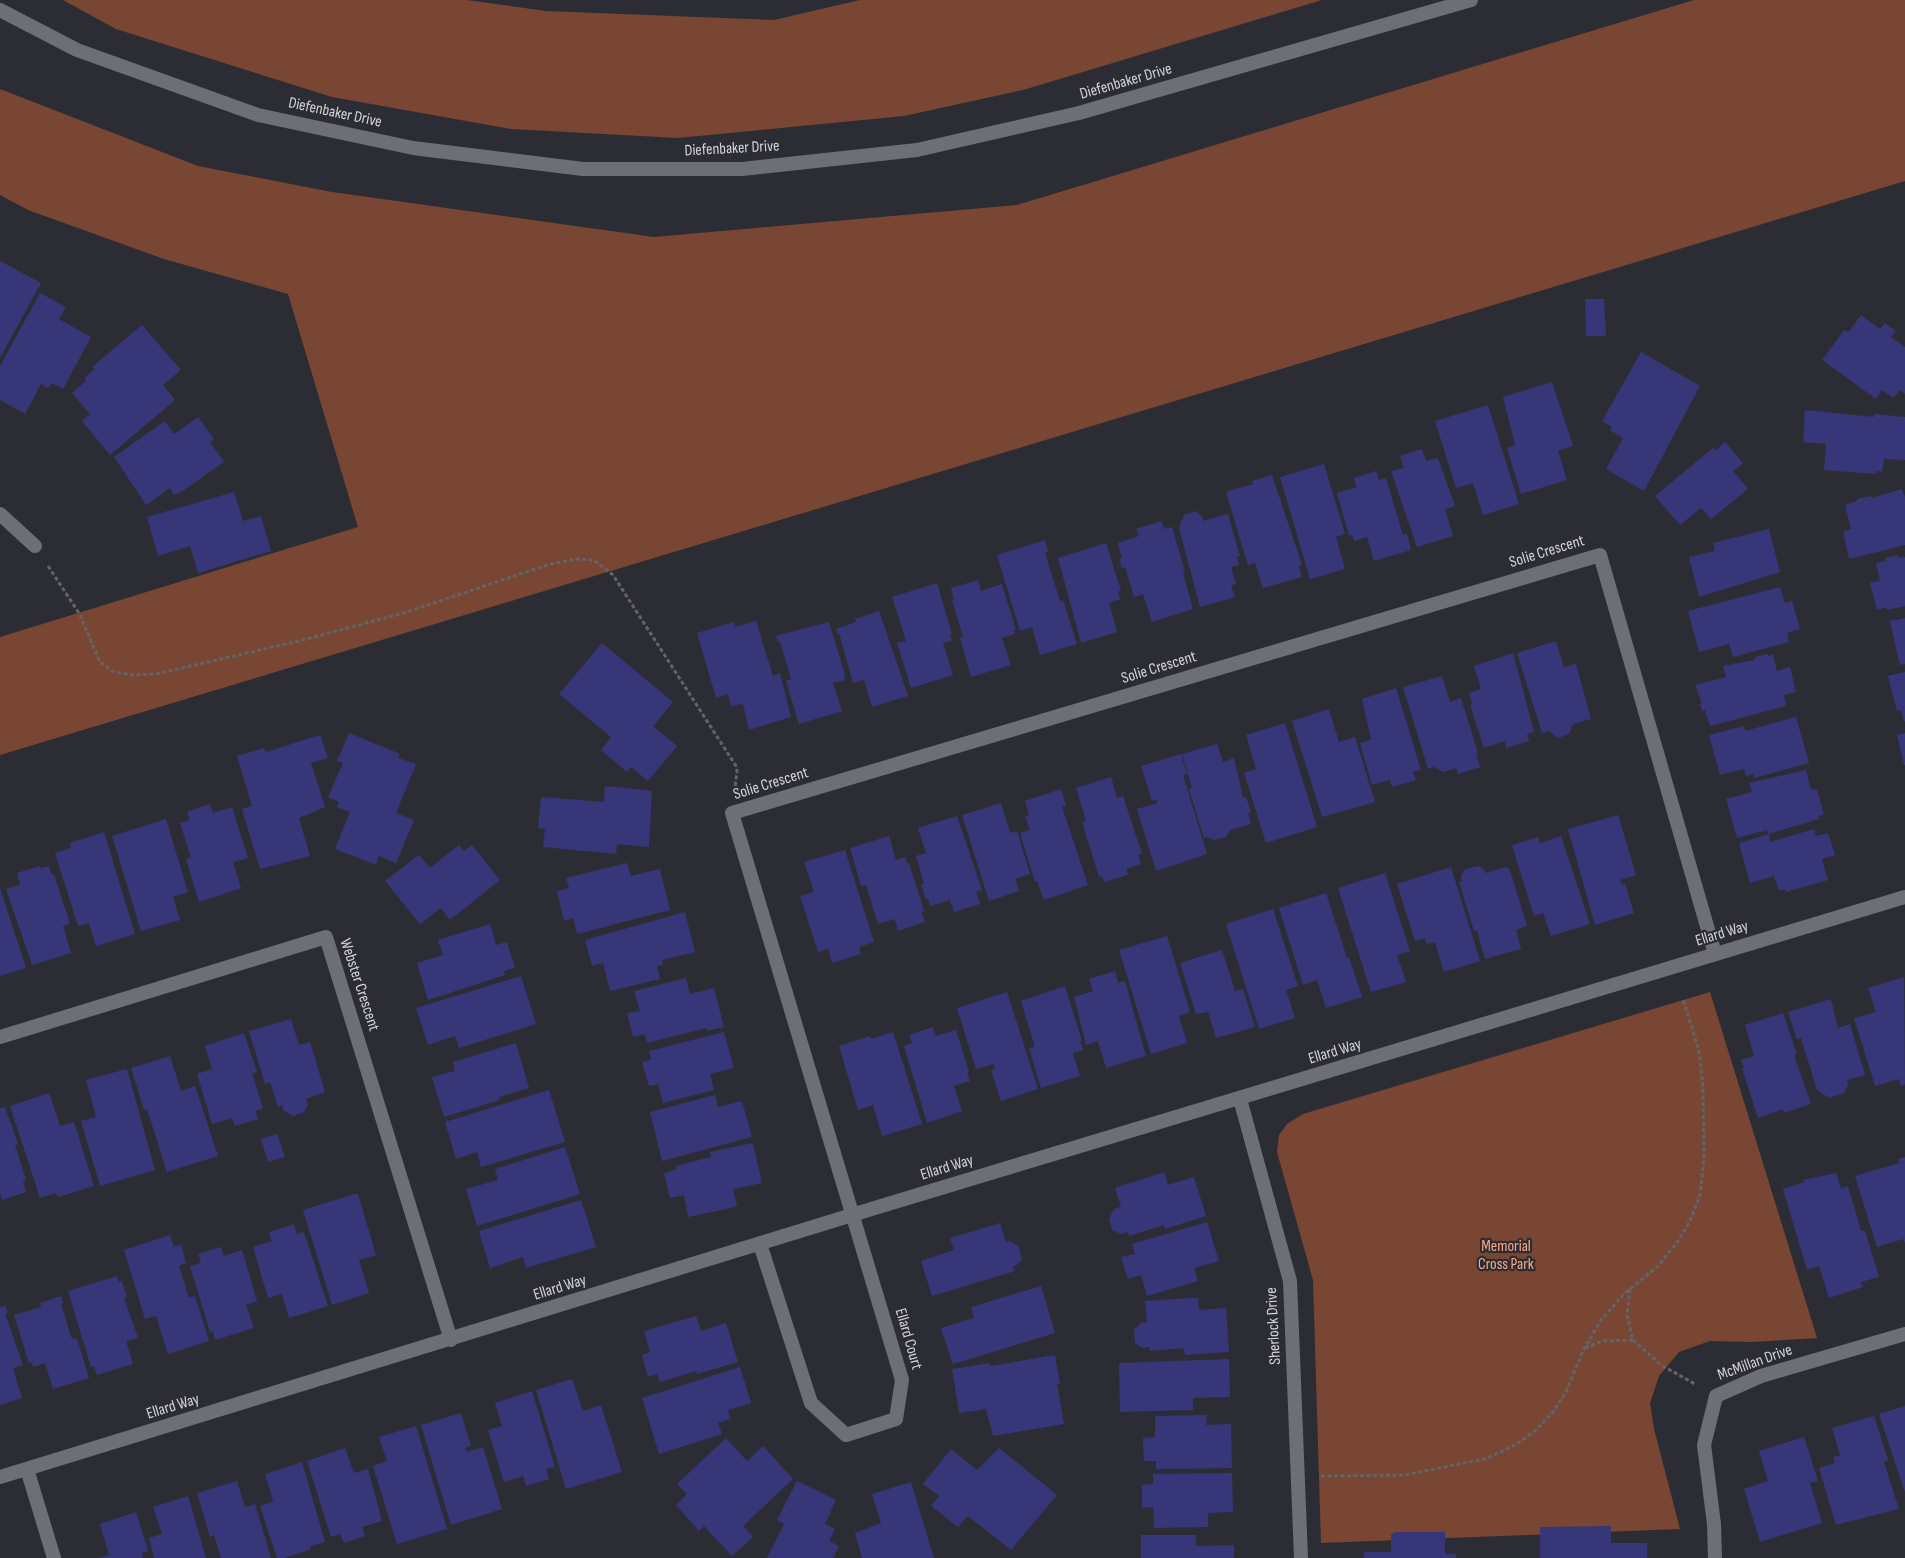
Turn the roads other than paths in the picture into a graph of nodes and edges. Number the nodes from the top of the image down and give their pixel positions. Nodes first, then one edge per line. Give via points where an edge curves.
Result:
1 (1471, 0) edge
2 (0, 10) edge
3 (0, 514) edge
4 (35, 546) road end
5 (1905, 897) edge
6 (1715, 954) junction
7 (0, 1037) edge
8 (1240, 1099) junction
9 (852, 1215) junction
10 (760, 1244) junction
11 (1905, 1334) edge
12 (451, 1340) junction
13 (27, 1469) junction
14 (0, 1477) edge
15 (54, 1558) edge
16 (1301, 1558) edge
17 (1715, 1558) edge

1 - 2 street, Diefenbaker Drive via 1079,113 917,150 742,169 583,169 394,144 258,114 77,50
3 - 4 street
5 - 6 street, Ellard Way
6 - 8 street, Ellard Way
6 - 9 street, Solie Crescent via 1600,555 732,813
7 - 12 street, Webster Crescent via 326,937
8 - 9 street, Ellard Way
8 - 16 street, Sherlock Drive via 1290,1281
9 - 10 street, Ellard Way
9 - 10 street, Ellard Court via 902,1380 896,1419 846,1435 811,1403
10 - 12 street, Ellard Way
11 - 17 street, McMillan Drive via 1761,1376 1716,1396 1704,1445
12 - 13 street, Ellard Way
13 - 14 street, Ellard Way
13 - 15 street

